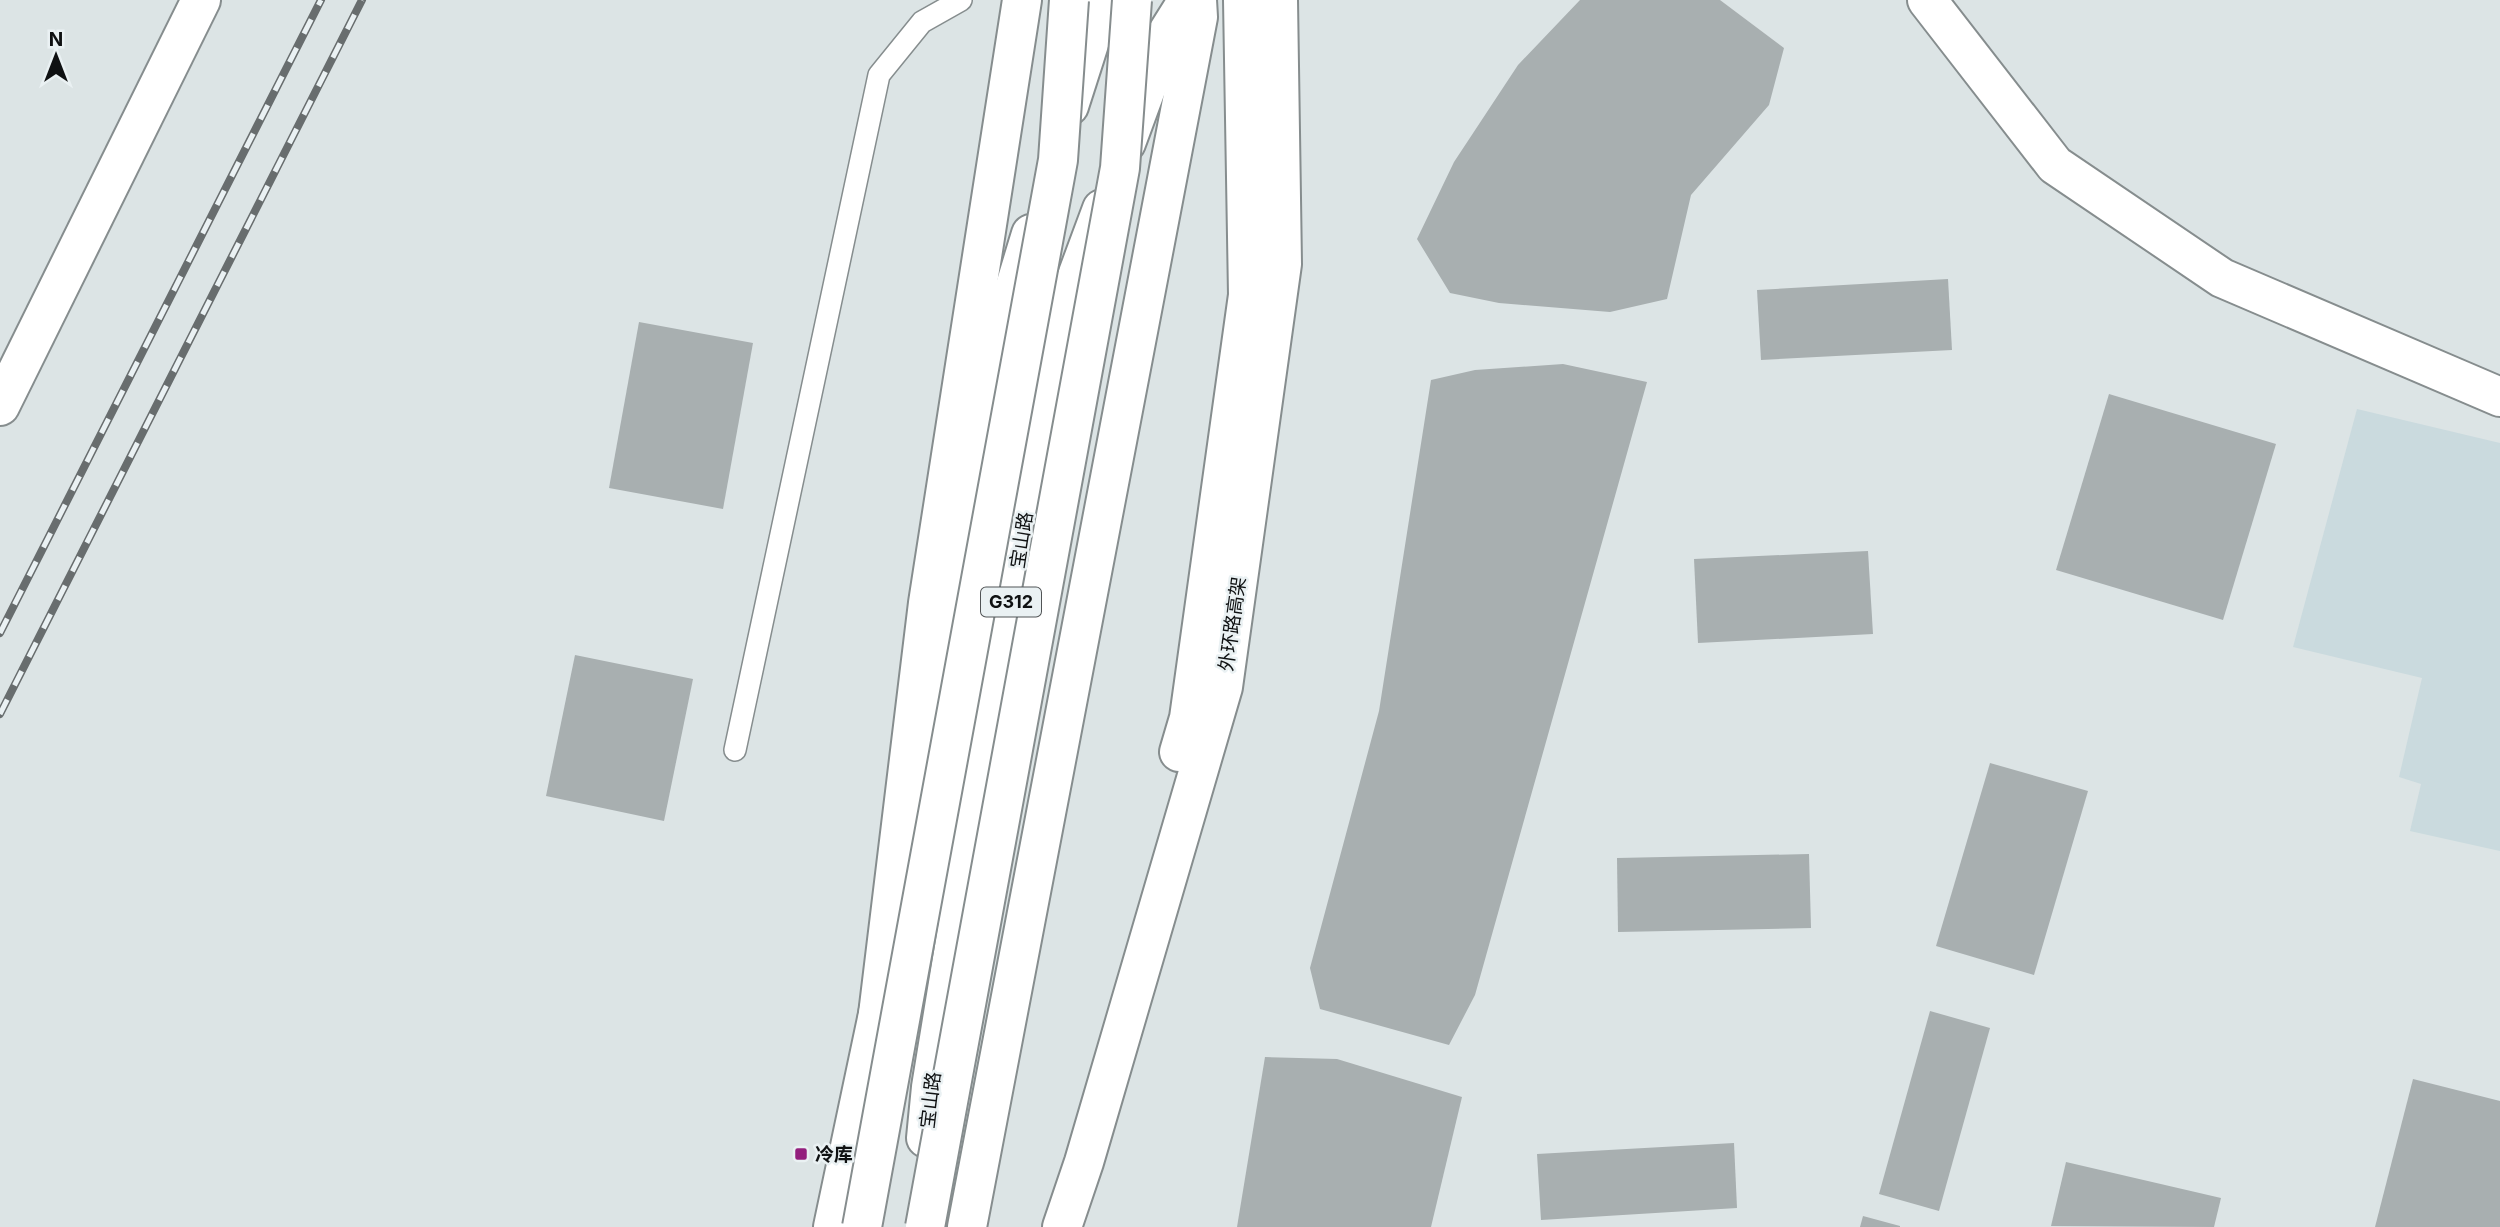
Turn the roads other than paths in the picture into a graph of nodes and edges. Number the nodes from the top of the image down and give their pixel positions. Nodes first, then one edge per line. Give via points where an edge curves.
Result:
1 (201, 0) edge
2 (961, 0) edge
3 (1022, 0) edge
4 (1188, 0) edge
5 (1196, 0) edge
6 (1243, 0) edge
7 (1278, 0) edge
8 (1927, 0) edge
9 (1051, 1) edge
10 (1101, 1) edge
11 (1166, 35) junction
12 (2500, 397) edge
13 (0, 406) edge
14 (735, 750) dead end
15 (876, 1031) junction
16 (833, 1227) edge
17 (862, 1227) edge
18 (916, 1227) edge
19 (925, 1227) edge
20 (967, 1227) edge
21 (1037, 1227) edge
22 (1062, 1227) edge

1 - 13 main road
2 - 14 lane via 922,22 878,75
3 - 15 main road via 928,603
4 - 11 main road, 宝山路 / G312
5 - 20 main road via 1198,17
6 - 21 main road, 外环路高架 via 1248,295 1189,718
7 - 22 main road, 外环路高架 via 1282,264 1223,687
8 - 12 main road via 2055,164 2222,278
9 - 10 lane
10 - 11 lane
10 - 15 main road, G312 via 999,339
10 - 17 main road, bridge via 1058,160
10 - 19 main road, bridge via 1120,168
11 - 18 main road, 宝山路 / G312 via 1054,338 931,1087
15 - 16 main road, G312

